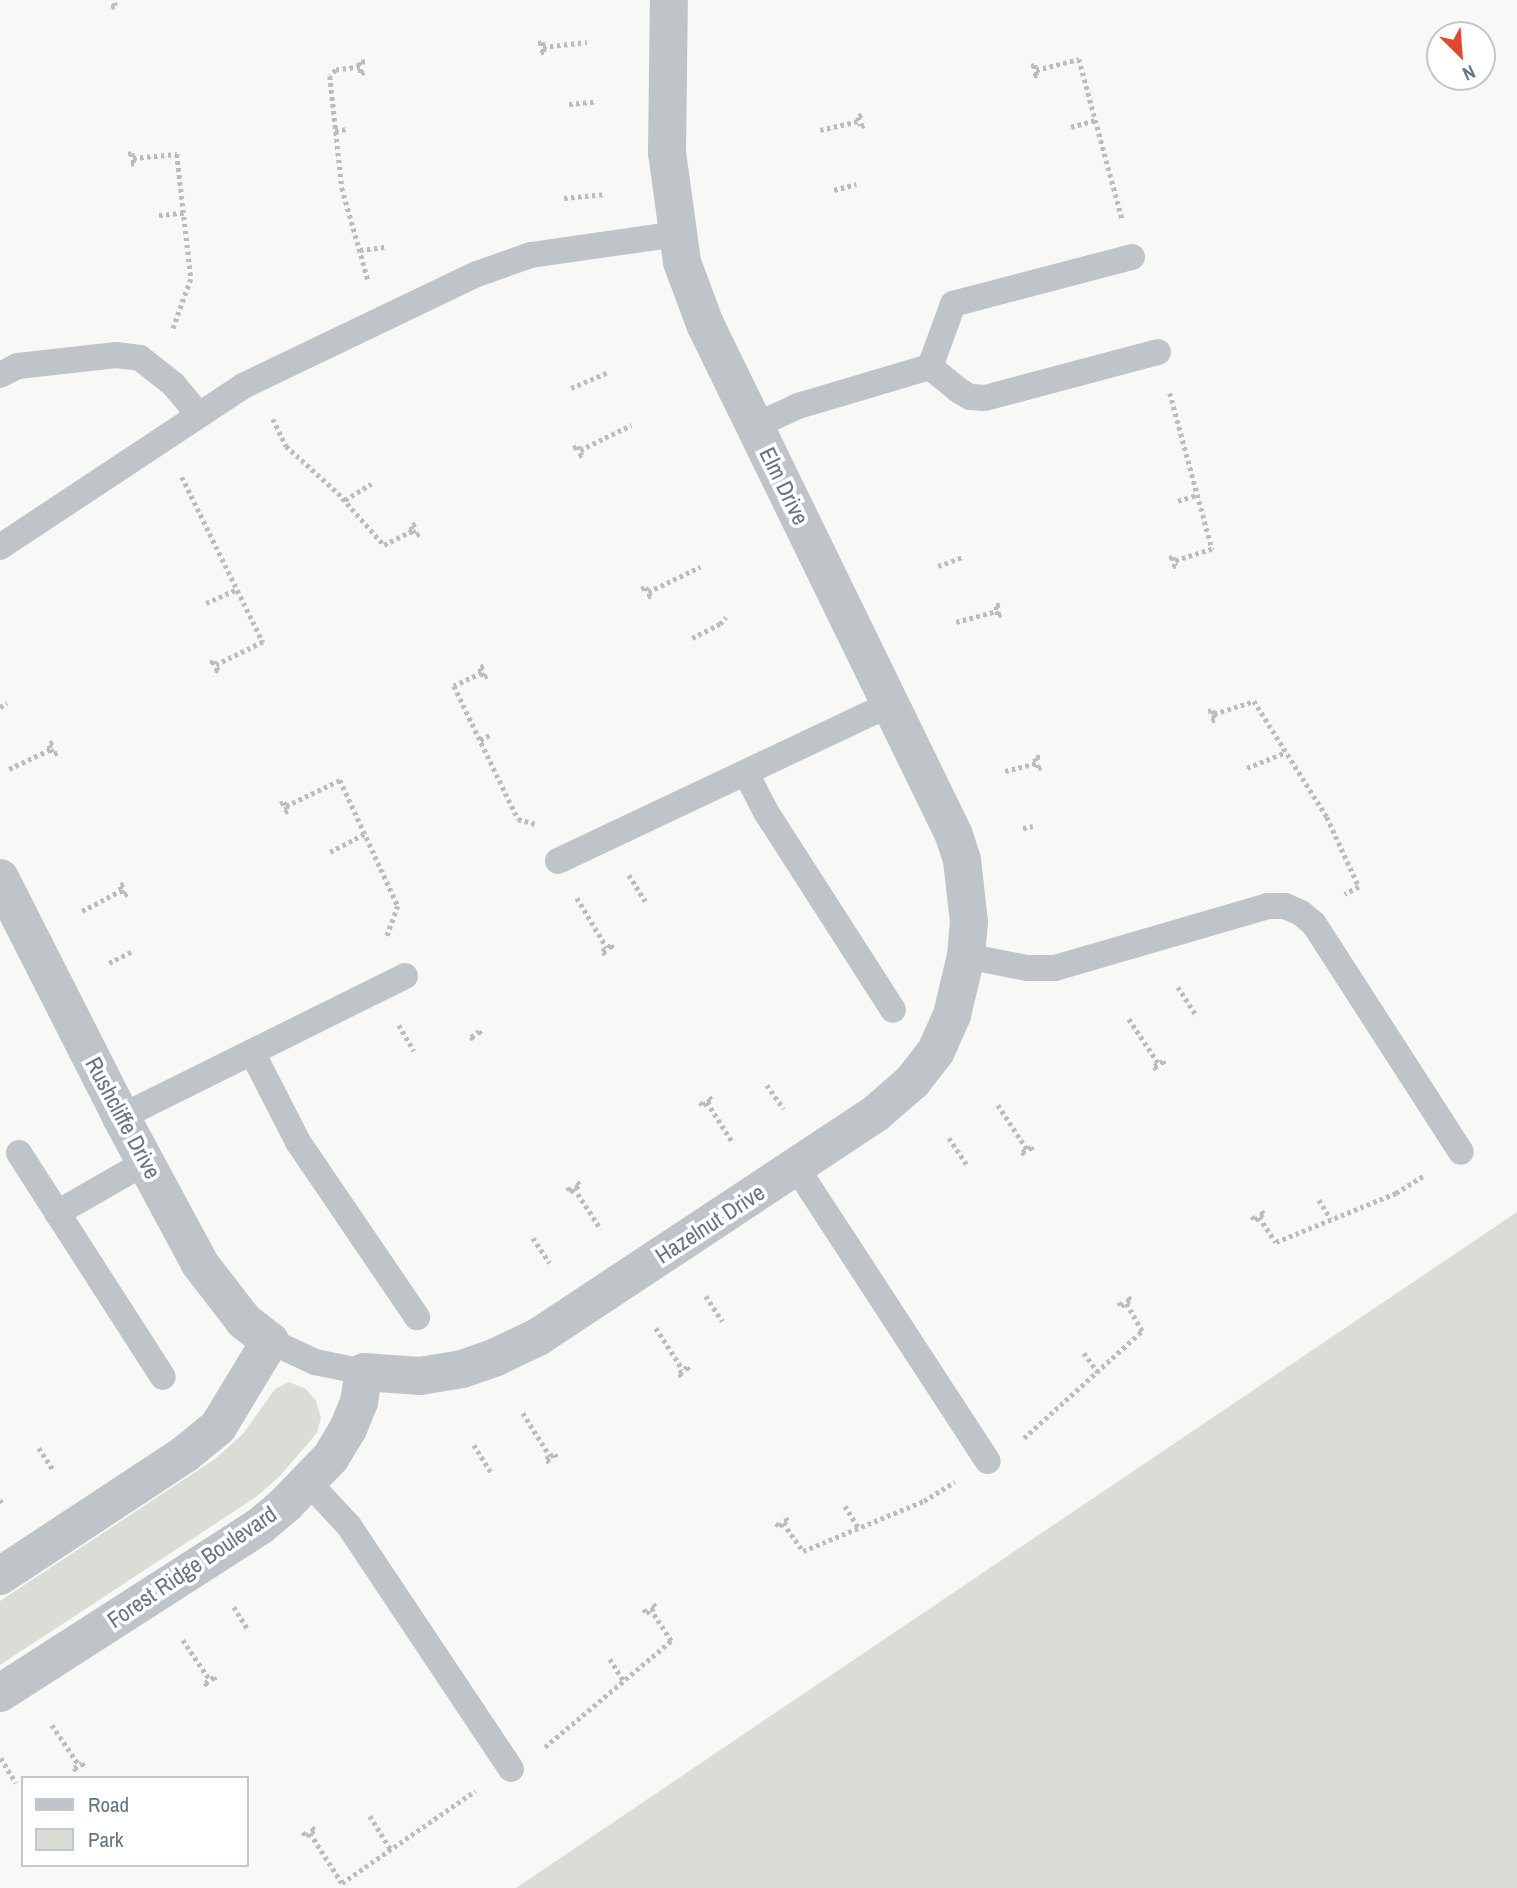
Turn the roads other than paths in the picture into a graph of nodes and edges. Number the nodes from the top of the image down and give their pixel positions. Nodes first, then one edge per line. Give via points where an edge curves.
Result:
1 (669, 0) edge
2 (676, 234) junction
3 (1132, 257) dead end
4 (1158, 352) dead end
5 (930, 367) junction
6 (0, 374) edge
7 (199, 415) junction
8 (755, 426) junction
9 (5, 534) edge
10 (890, 704) junction
11 (746, 772) junction
12 (558, 861) dead end
13 (0, 878) edge
14 (966, 956) junction
15 (405, 976) dead end
16 (892, 1010) dead end
17 (252, 1052) junction
18 (121, 1117) junction
19 (1461, 1152) dead end
20 (19, 1153) dead end
21 (146, 1162) junction
22 (796, 1167) junction
23 (57, 1213) junction
24 (417, 1317) dead end
25 (270, 1340) junction
26 (364, 1372) junction
27 (163, 1377) dead end
28 (988, 1461) dead end
29 (309, 1483) junction
30 (0, 1576) edge
31 (0, 1693) edge
32 (511, 1769) dead end

1 - 2 street, Elm Drive via 667,153
2 - 7 lane via 506,262 243,386
2 - 8 street, Elm Drive via 691,290
3 - 5 lane via 953,304
4 - 5 lane via 985,398 970,397
5 - 8 lane via 798,406
6 - 7 lane via 18,366 116,355 140,358 173,384
7 - 9 lane
8 - 10 street, Elm Drive
10 - 11 lane
10 - 14 street, Elm Drive via 954,835 969,922
11 - 12 lane
11 - 16 lane via 766,812
13 - 18 street, Rushcliffe Drive
14 - 19 lane via 1027,968 1055,968 1268,906 1285,906 1314,924
14 - 22 street, Hazelnut Drive via 952,1015 936,1051 912,1082 875,1114
15 - 17 lane
17 - 18 lane
17 - 24 lane via 298,1142
18 - 21 street, Rushcliffe Drive
20 - 23 lane
21 - 23 lane
21 - 25 street, Rushcliffe Drive via 213,1283 244,1321
22 - 26 street, Hazelnut Drive via 538,1337 496,1357 420,1376
22 - 28 lane
23 - 27 lane
25 - 26 lane via 315,1362
25 - 30 street via 218,1427 185,1454
26 - 29 street, Forest Ridge Boulevard via 348,1429
29 - 31 street, Forest Ridge Boulevard via 260,1526
29 - 32 lane via 349,1526

